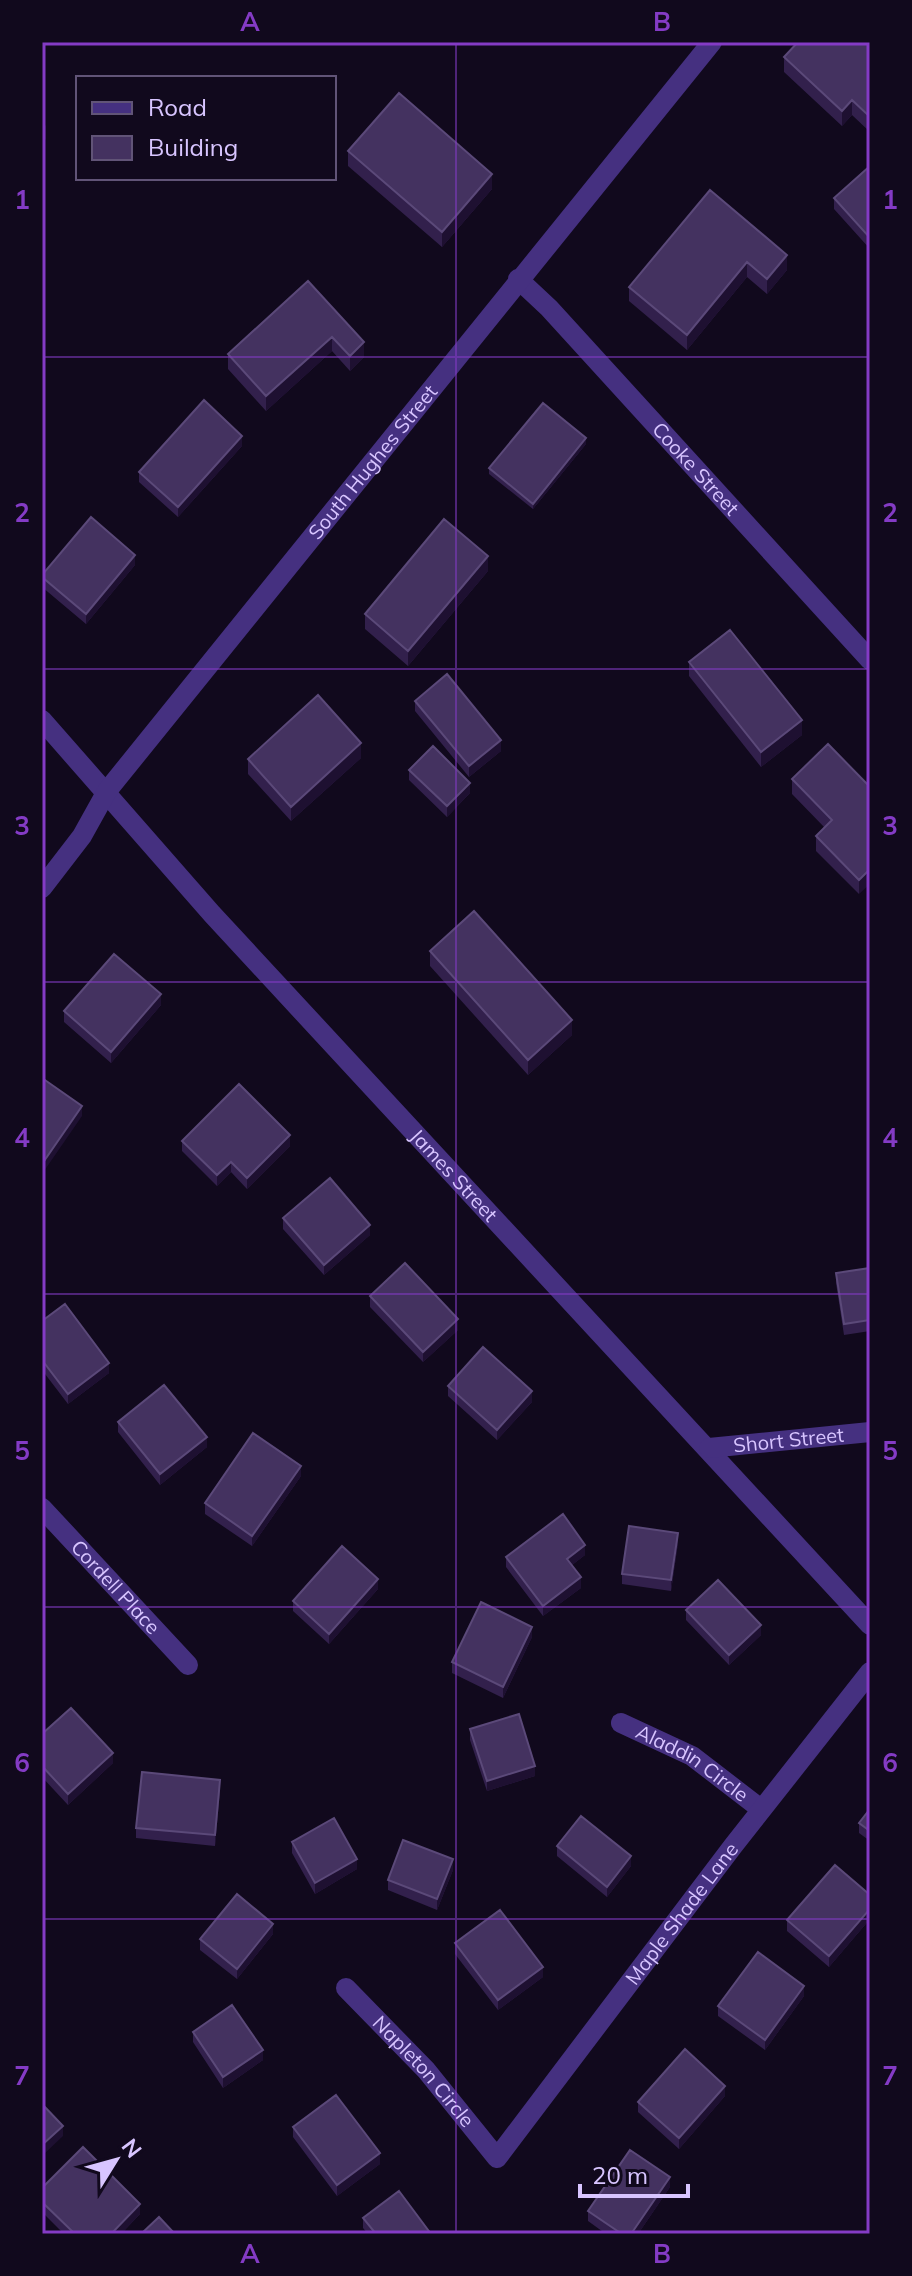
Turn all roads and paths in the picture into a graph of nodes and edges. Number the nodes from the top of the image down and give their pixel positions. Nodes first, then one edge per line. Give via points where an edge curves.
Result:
1 (712, 42) edge
2 (518, 279) junction
3 (870, 660) edge
4 (42, 720) edge
5 (107, 791) junction
6 (42, 888) edge
7 (870, 1432) edge
8 (709, 1448) junction
9 (42, 1508) edge
10 (870, 1625) edge
11 (188, 1665) dead end
12 (870, 1672) edge
13 (621, 1723) dead end
14 (761, 1809) junction
15 (346, 1988) dead end
16 (497, 2158) joint

1 - 2 street, South Hughes Street
2 - 3 street, Cooke Street
2 - 5 street, South Hughes Street
4 - 5 street, James Street
5 - 6 street, South Hughes Street via 82,836
5 - 8 street, James Street via 135,830
7 - 8 street, Short Street
8 - 10 street, James Street
9 - 11 street, Cordell Place
12 - 14 street, Maple Shade Lane
13 - 14 street, Aladdin Circle via 692,1756
14 - 16 street, Maple Shade Lane
15 - 16 street, Napleton Circle via 426,2070

